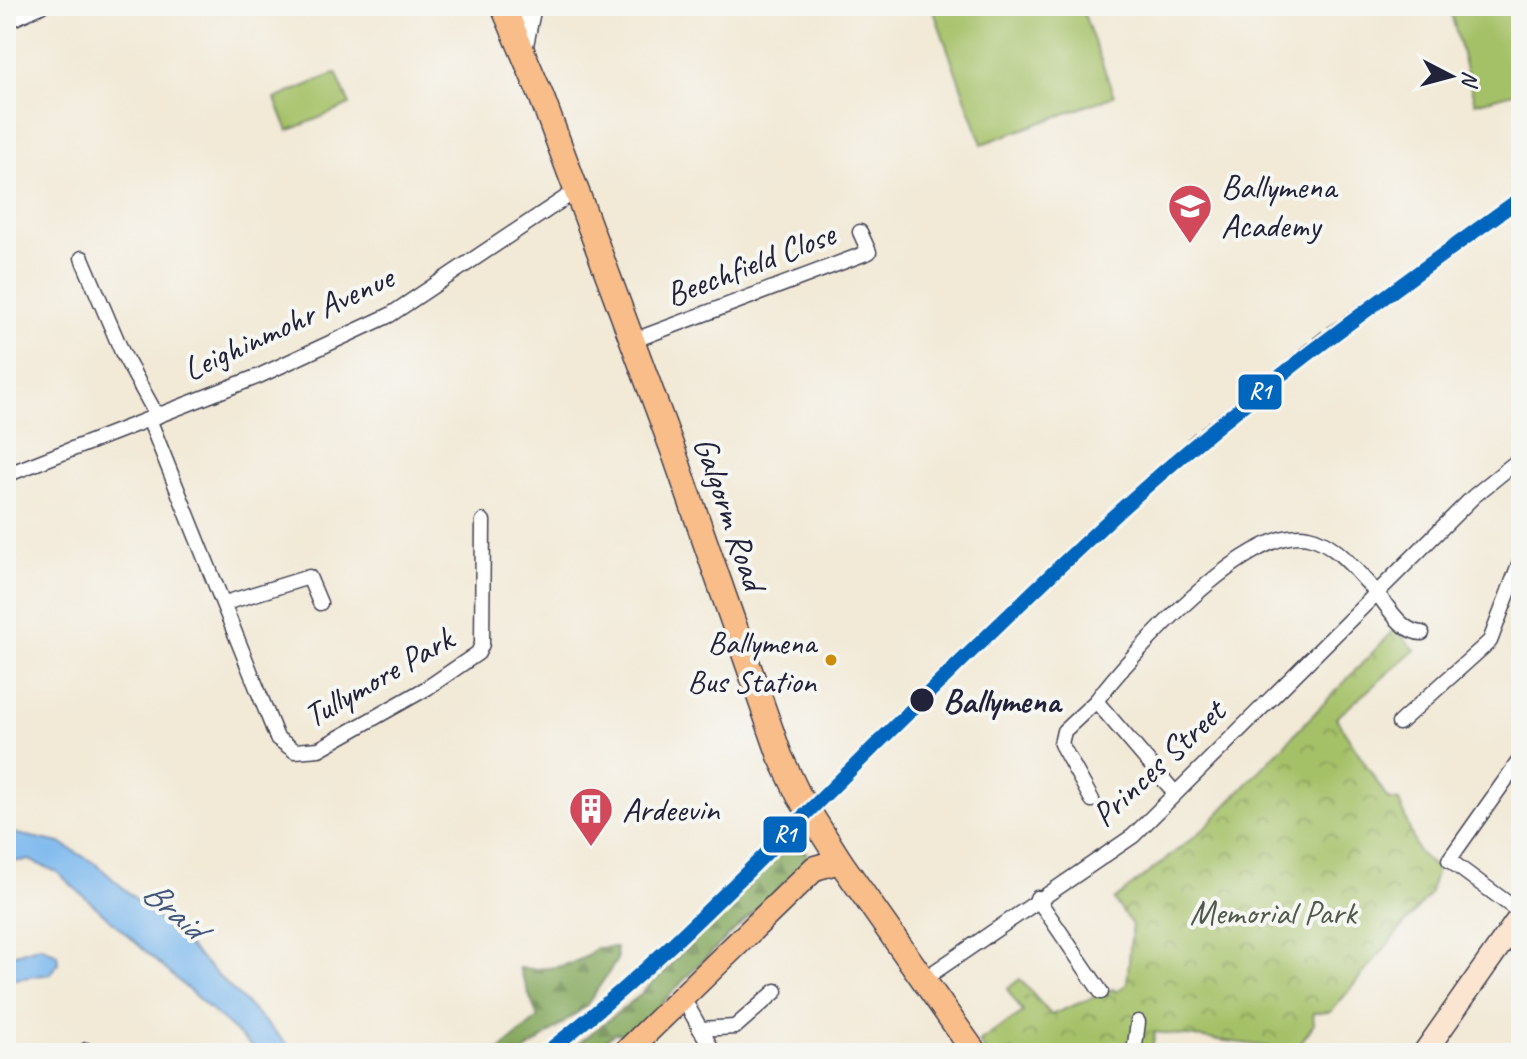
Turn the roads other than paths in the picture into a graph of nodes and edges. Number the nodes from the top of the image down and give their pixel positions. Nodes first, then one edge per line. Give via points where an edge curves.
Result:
1 (41, 6) edge
2 (503, 6) edge
3 (532, 6) edge
4 (6, 22) edge
5 (523, 50) junction
6 (577, 190) junction
7 (860, 232) dead end
8 (82, 258) dead end
9 (632, 341) junction
10 (153, 417) junction
11 (1521, 459) edge
12 (6, 475) edge
13 (483, 521) dead end
14 (1521, 559) edge
15 (1375, 592) junction
16 (225, 603) junction
17 (320, 603) dead end
18 (1422, 633) dead end
19 (1096, 701) junction
20 (1399, 723) dead end
21 (1521, 758) edge
22 (1175, 793) junction
23 (1092, 800) dead end
24 (825, 838) junction
25 (840, 861) junction
26 (815, 868) junction
27 (1037, 898) junction
28 (1521, 914) edge
29 (921, 981) junction
30 (776, 991) dead end
31 (1101, 992) dead end
32 (683, 998) junction
33 (1138, 1022) dead end
34 (700, 1029) junction
35 (625, 1053) edge
36 (714, 1053) edge
37 (975, 1053) edge
38 (1134, 1053) edge
39 (1424, 1053) edge

1 - 4 street
2 - 5 main road, Galgorm Road
3 - 5 street
5 - 6 main road, Galgorm Road
6 - 9 main road, Galgorm Road
6 - 10 street, Leighinmohr Avenue via 390,315 295,361
7 - 9 street, Beechfield Close via 869,252
8 - 10 street, Tullymore Park
9 - 24 main road, Galgorm Road via 775,745
10 - 12 street, Leighinmohr Avenue
10 - 16 street, Tullymore Park
11 - 15 street, Princes Street via 1474,496
13 - 16 street, Tullymore Park via 478,653 427,688 310,752 287,749 277,738
14 - 20 street via 1490,641
15 - 18 street via 1405,628
15 - 19 street via 1325,542 1304,536 1278,540 1226,567 1118,671
15 - 22 street, Princes Street
16 - 17 street via 309,577
19 - 22 street
19 - 23 street via 1064,731 1061,744
21 - 28 street via 1449,861
22 - 27 street, Princes Street via 1133,836
24 - 25 main road, Galgorm Road
24 - 26 main road
25 - 26 main road
25 - 29 main road, Galgorm Road
26 - 32 main road
27 - 29 street, Princes Street
27 - 31 street
28 - 39 main road
29 - 37 main road, Galgorm Road
30 - 34 street via 735,1027
32 - 34 street
32 - 35 main road
33 - 38 street
34 - 36 street

